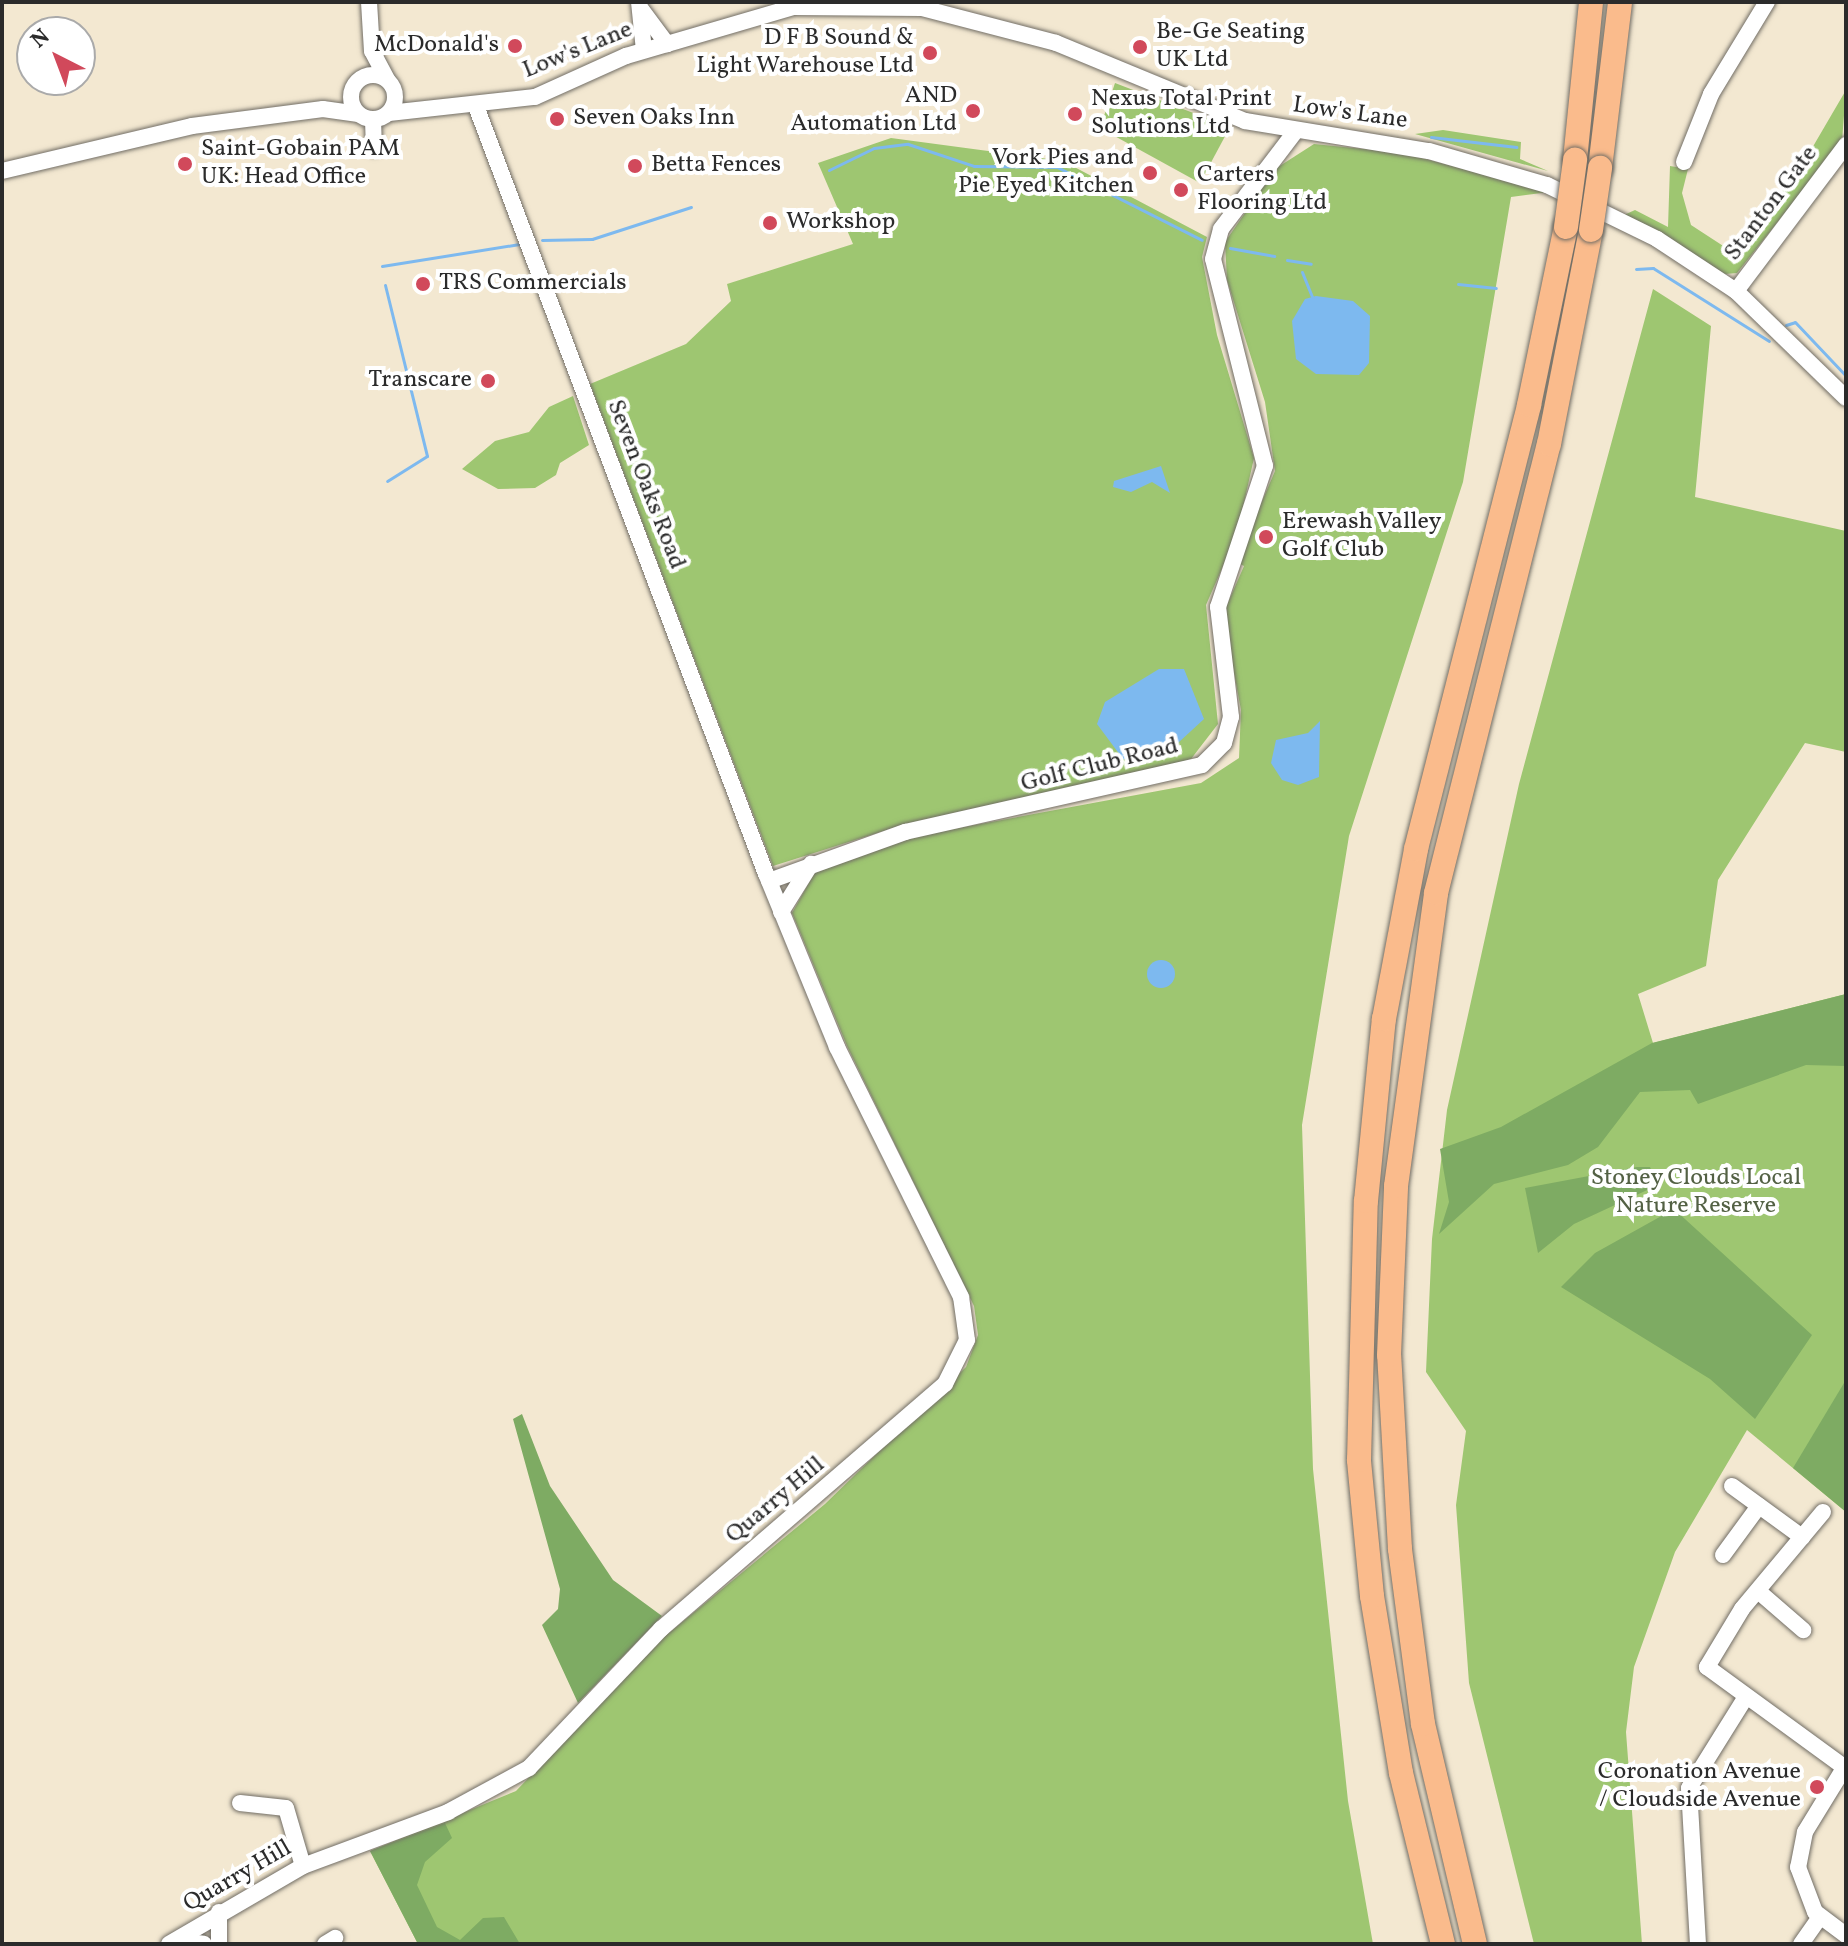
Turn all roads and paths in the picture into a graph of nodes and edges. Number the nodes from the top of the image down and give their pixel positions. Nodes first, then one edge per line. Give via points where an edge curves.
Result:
1 (369, 2) edge
2 (1591, 2) edge
3 (1620, 2) edge
4 (1767, 2) edge
5 (640, 6) edge
6 (667, 44) junction
7 (644, 50) junction
8 (372, 51) junction
9 (361, 78) junction
10 (390, 85) junction
11 (351, 93) junction
12 (424, 105) junction
13 (476, 106) junction
14 (323, 109) junction
15 (373, 115) junction
16 (1295, 132) junction
17 (1846, 145) edge
18 (374, 148) dead end
19 (1684, 162) dead end
20 (2, 171) edge
21 (1736, 291) junction
22 (1846, 398) edge
23 (811, 864) junction
24 (769, 881) junction
25 (781, 912) junction
26 (1732, 1486) dead end
27 (1759, 1506) junction
28 (1823, 1512) dead end
29 (1802, 1537) junction
30 (1723, 1555) dead end
31 (1758, 1591) junction
32 (1803, 1630) dead end
33 (1744, 1700) junction
34 (1845, 1766) edge
35 (238, 1803) dead end
36 (303, 1866) junction
37 (219, 1912) junction
38 (1820, 1917) junction
39 (1846, 1935) edge
40 (173, 1942) edge
41 (204, 1944) edge
42 (219, 1944) edge
43 (1443, 1944) edge
44 (1475, 1944) edge
45 (1698, 1944) edge
46 (1801, 1944) edge

1 - 8 street
2 - 43 highway, bridge via 1566,227 1529,405 1416,849 1384,1019 1366,1201 1359,1460 1372,1596 1401,1773
3 - 44 highway, bridge via 1591,230 1552,433 1433,907 1396,1186 1389,1355 1400,1549 1423,1724
4 - 19 street via 1711,94
5 - 6 street
5 - 7 street
6 - 7 street, Low's Lane
6 - 16 street, Low's Lane via 794,7 922,8 1056,43 1194,103
7 - 13 street, Low's Lane via 535,97
8 - 9 street
8 - 10 street
9 - 10 street, Low's Lane
9 - 11 street, Low's Lane
10 - 12 street, Low's Lane
10 - 15 street
11 - 14 street, Low's Lane
11 - 15 street
12 - 13 street, Low's Lane
12 - 15 street, Low's Lane
13 - 24 street, Seven Oaks Road
14 - 15 street, Low's Lane
14 - 20 street, Low's Lane via 127,137
15 - 18 street
16 - 21 street, Low's Lane via 1417,149 1547,185 1657,239
16 - 23 street, Golf Club Road via 1221,229 1213,259 1265,466 1218,607 1231,717 1224,743 1202,765 905,832
17 - 21 street, Stanton Gate
21 - 22 street, Low's Lane
23 - 24 street, Golf Club Road
23 - 25 street
24 - 25 street, Quarry Hill
25 - 36 street, Quarry Hill via 837,1047 961,1297 968,1325 961,1357 945,1384 884,1440 661,1629 529,1768 448,1812
26 - 27 street
27 - 29 street
27 - 30 street
28 - 29 street
29 - 31 street
31 - 32 street
31 - 33 street via 1708,1660 1710,1674
33 - 34 street
33 - 45 street via 1689,1788
34 - 38 street via 1800,1849 1803,1889
35 - 36 street via 286,1808
36 - 37 street, Quarry Hill
37 - 40 street, Quarry Hill
37 - 42 street
38 - 39 street
38 - 46 street
40 - 41 street

